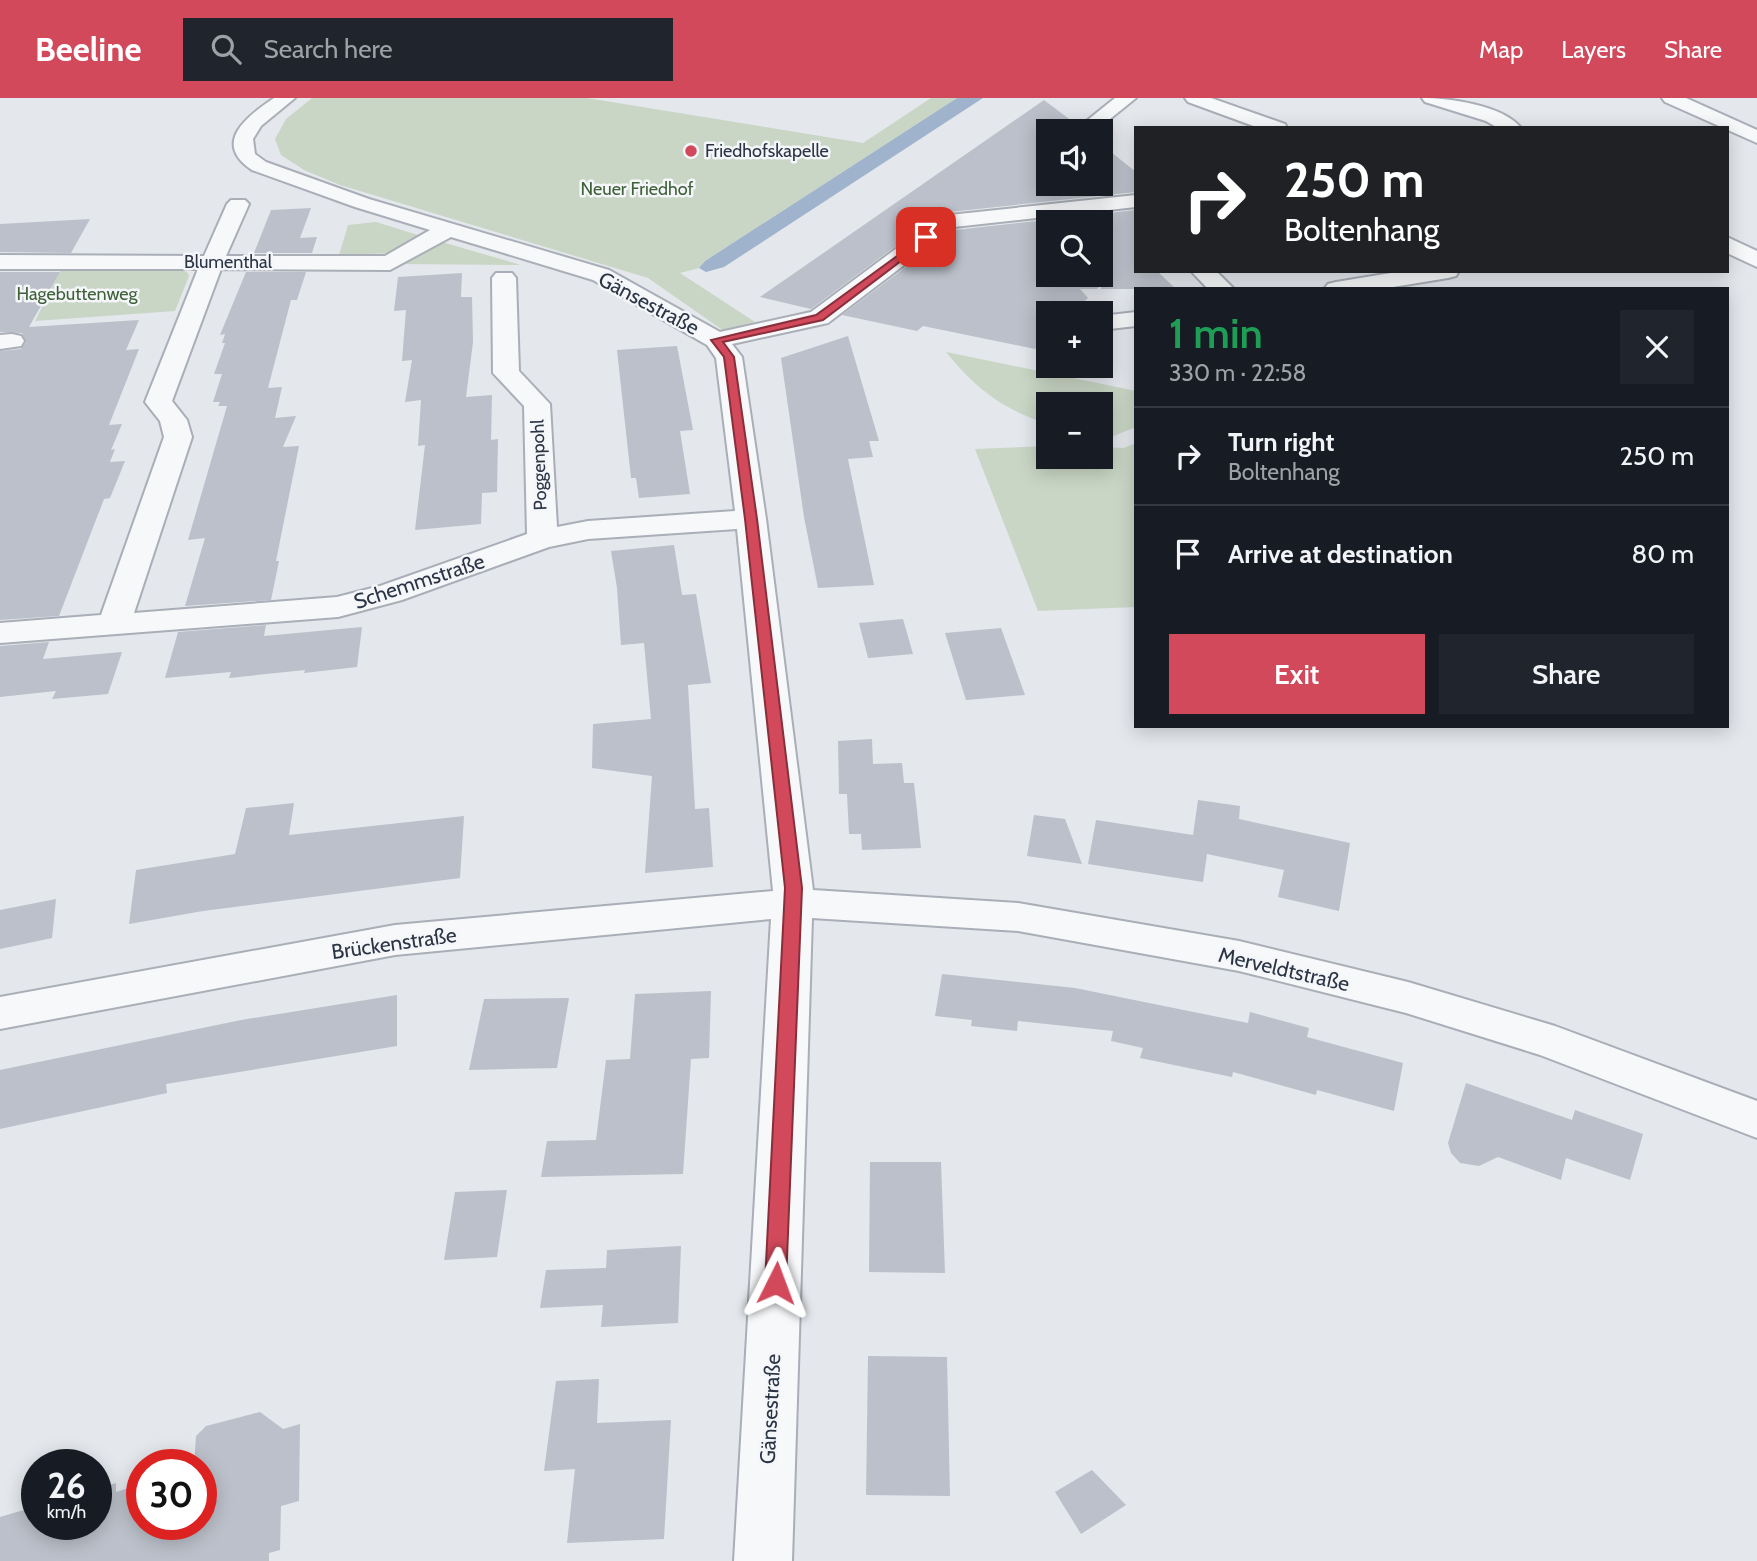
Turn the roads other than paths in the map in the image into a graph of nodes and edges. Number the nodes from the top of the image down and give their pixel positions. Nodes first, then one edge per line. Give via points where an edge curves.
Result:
1 (286, 98) edge
2 (1126, 98) edge
3 (1194, 98) edge
4 (1431, 98) edge
5 (1671, 98) edge
6 (1099, 119) edge
7 (1272, 126) edge
8 (1509, 126) edge
9 (1717, 126) edge
10 (1729, 133) edge
11 (1754, 148) edge
12 (1113, 189) edge
13 (238, 204) dead end
14 (1132, 205) edge
15 (448, 230) junction
16 (1729, 245) edge
17 (1757, 260) edge
18 (0, 262) edge
19 (212, 262) junction
20 (1204, 273) edge
21 (1436, 273) edge
22 (504, 278) dead end
23 (1220, 287) edge
24 (1348, 287) edge
25 (1134, 319) edge
26 (1113, 322) edge
27 (716, 340) junction
28 (751, 519) junction
29 (542, 539) junction
30 (114, 624) junction
31 (0, 633) edge
32 (793, 903) junction
33 (0, 1013) edge
34 (1757, 1120) edge
35 (763, 1561) edge

1 - 15 street, Gänsestraße via 252,122 242,146 245,156 296,180
2 - 6 street
3 - 7 street
4 - 8 street
5 - 9 street
10 - 11 street
12 - 14 street
13 - 19 street
14 - 27 street via 948,222 819,317
15 - 19 street, Blumenthal via 390,263
15 - 27 street, Gänsestraße via 601,275
16 - 17 street
18 - 19 street, Blumenthal
19 - 30 street via 158,402 173,420 178,437
20 - 23 street
21 - 24 street
22 - 29 street, Poggenpohl via 506,373 537,404
25 - 26 street
27 - 28 street, Gänsestraße via 729,357
28 - 29 street, Schemmstraße via 588,530
28 - 32 street, Gänsestraße
29 - 30 street, Schemmstraße via 338,607
30 - 31 street, Schemmstraße
32 - 33 street, Brückenstraße via 395,940
32 - 34 street, Merveldtstraße via 1018,917 1239,956 1408,998 1555,1043
32 - 35 street, Gänsestraße

